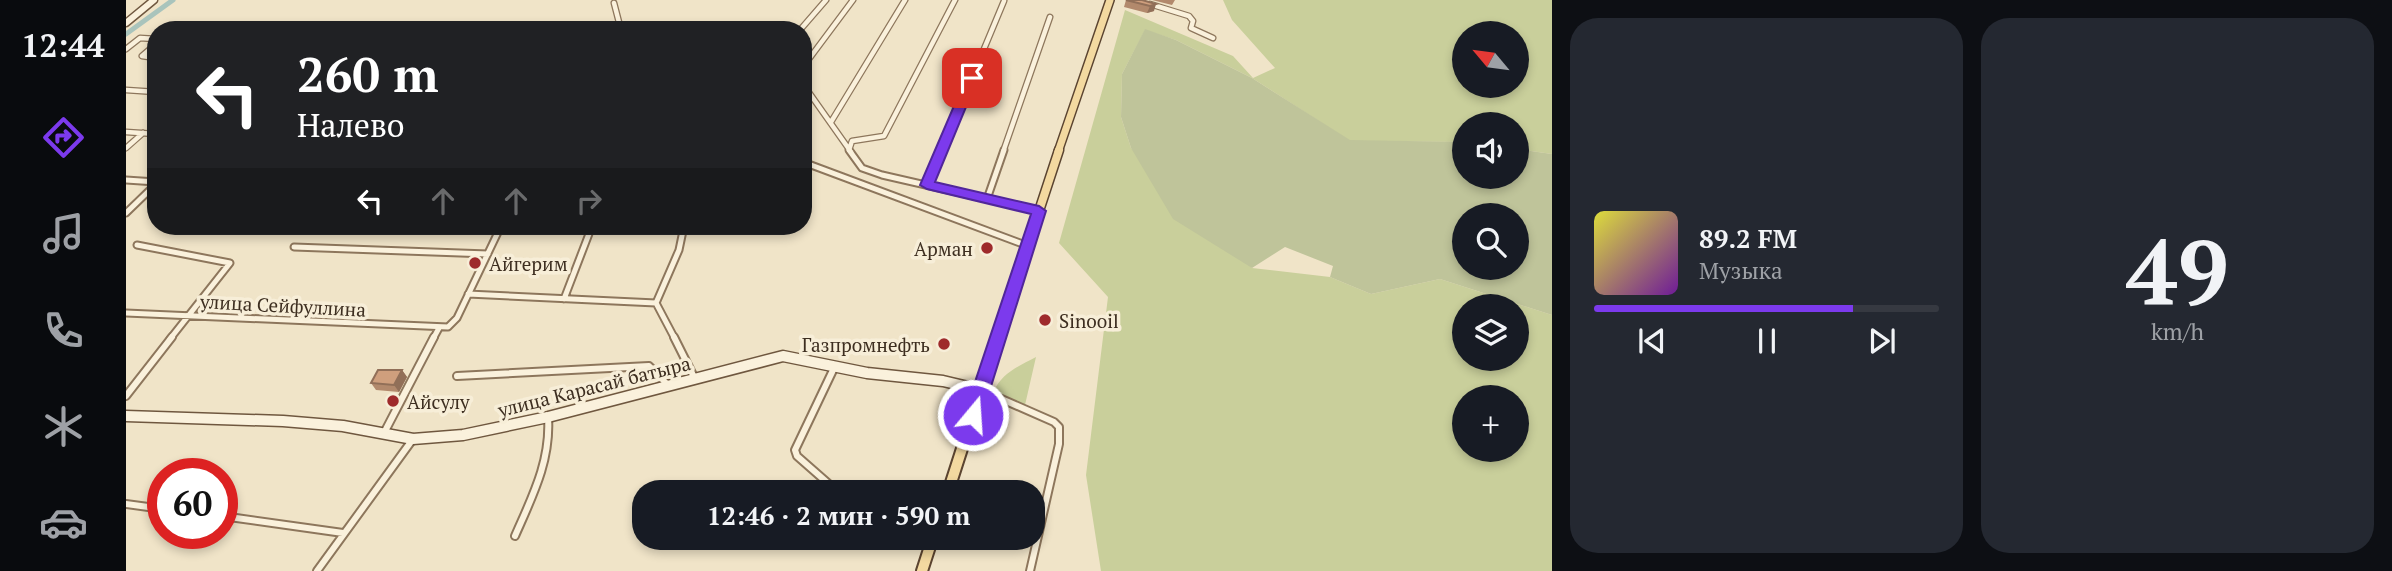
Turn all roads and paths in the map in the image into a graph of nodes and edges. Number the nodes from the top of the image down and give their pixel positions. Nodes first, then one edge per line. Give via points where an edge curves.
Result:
1 (154, 0) edge
2 (826, 0) edge
3 (853, 0) edge
4 (905, 0) edge
5 (955, 0) edge
6 (1110, 0) edge
7 (1004, 1) edge
8 (614, 3) dead end
9 (1145, 3) edge
10 (126, 14) edge
11 (135, 16) junction
12 (1050, 18) dead end
13 (620, 21) edge
14 (808, 21) edge
15 (126, 23) edge
16 (1213, 38) dead end
17 (147, 40) edge
18 (126, 49) edge
19 (812, 55) edge
20 (126, 90) edge
21 (147, 91) edge
22 (812, 96) edge
23 (831, 122) junction
24 (126, 132) edge
25 (143, 133) junction
26 (147, 133) edge
27 (126, 148) edge
28 (849, 150) junction
29 (812, 165) edge
30 (126, 180) edge
31 (147, 182) edge
32 (927, 185) junction
33 (147, 192) edge
34 (987, 199) junction
35 (1039, 211) junction
36 (126, 213) edge
37 (497, 235) edge
38 (589, 235) edge
39 (682, 235) edge
40 (137, 245) dead end
41 (294, 247) dead end
42 (1027, 249) junction
43 (488, 254) junction
44 (468, 294) junction
45 (564, 299) junction
46 (656, 303) junction
47 (126, 313) edge
48 (187, 316) junction
49 (439, 328) junction
50 (835, 366) junction
51 (457, 376) dead end
52 (695, 379) junction
53 (669, 386) junction
54 (981, 390) junction
55 (126, 396) edge
56 (126, 416) edge
57 (548, 417) junction
58 (384, 433) junction
59 (413, 439) junction
60 (824, 480) edge
61 (952, 480) edge
62 (126, 504) edge
63 (147, 507) edge
64 (238, 518) edge
65 (343, 533) junction
66 (515, 536) dead end
67 (929, 550) edge
68 (317, 571) edge
69 (922, 571) edge
70 (1030, 571) edge

1 - 11 street
2 - 14 street
3 - 19 street
4 - 23 street
5 - 28 street via 884,136 852,141
6 - 35 main road
7 - 32 street
8 - 13 street
9 - 16 street via 1189,16 1191,27
10 - 11 street
11 - 15 street
12 - 34 street
17 - 18 street via 140,38
20 - 21 street
22 - 23 street
23 - 28 street
24 - 25 street
25 - 26 street
25 - 27 street
28 - 32 street via 862,168
29 - 42 street
30 - 31 street
32 - 34 street
33 - 36 street
34 - 35 street
35 - 42 main road
37 - 43 street
38 - 45 street
39 - 46 street
40 - 48 street via 230,262
41 - 43 street
42 - 54 main road
43 - 44 street
44 - 45 street
44 - 49 street via 457,318
45 - 46 street
46 - 52 street
47 - 48 street, улица Сейфуллина
48 - 49 street, улица Сейфуллина
48 - 55 street
49 - 58 street
50 - 52 street, улица Карасай батыра via 783,356
50 - 54 street, улица Карасай батыра via 957,382
50 - 60 street via 795,450
51 - 53 street via 649,366
52 - 53 street, улица Карасай батыра
53 - 57 street, улица Карасай батыра
54 - 61 main road
54 - 70 street via 1059,427
56 - 58 street, улица Карасай батыра via 283,421
57 - 59 street, улица Карасай батыра via 463,435
57 - 66 street via 550,434 541,475
58 - 59 street, улица Карасай батыра
59 - 65 street
62 - 63 street
64 - 65 street
65 - 68 street
67 - 69 main road

